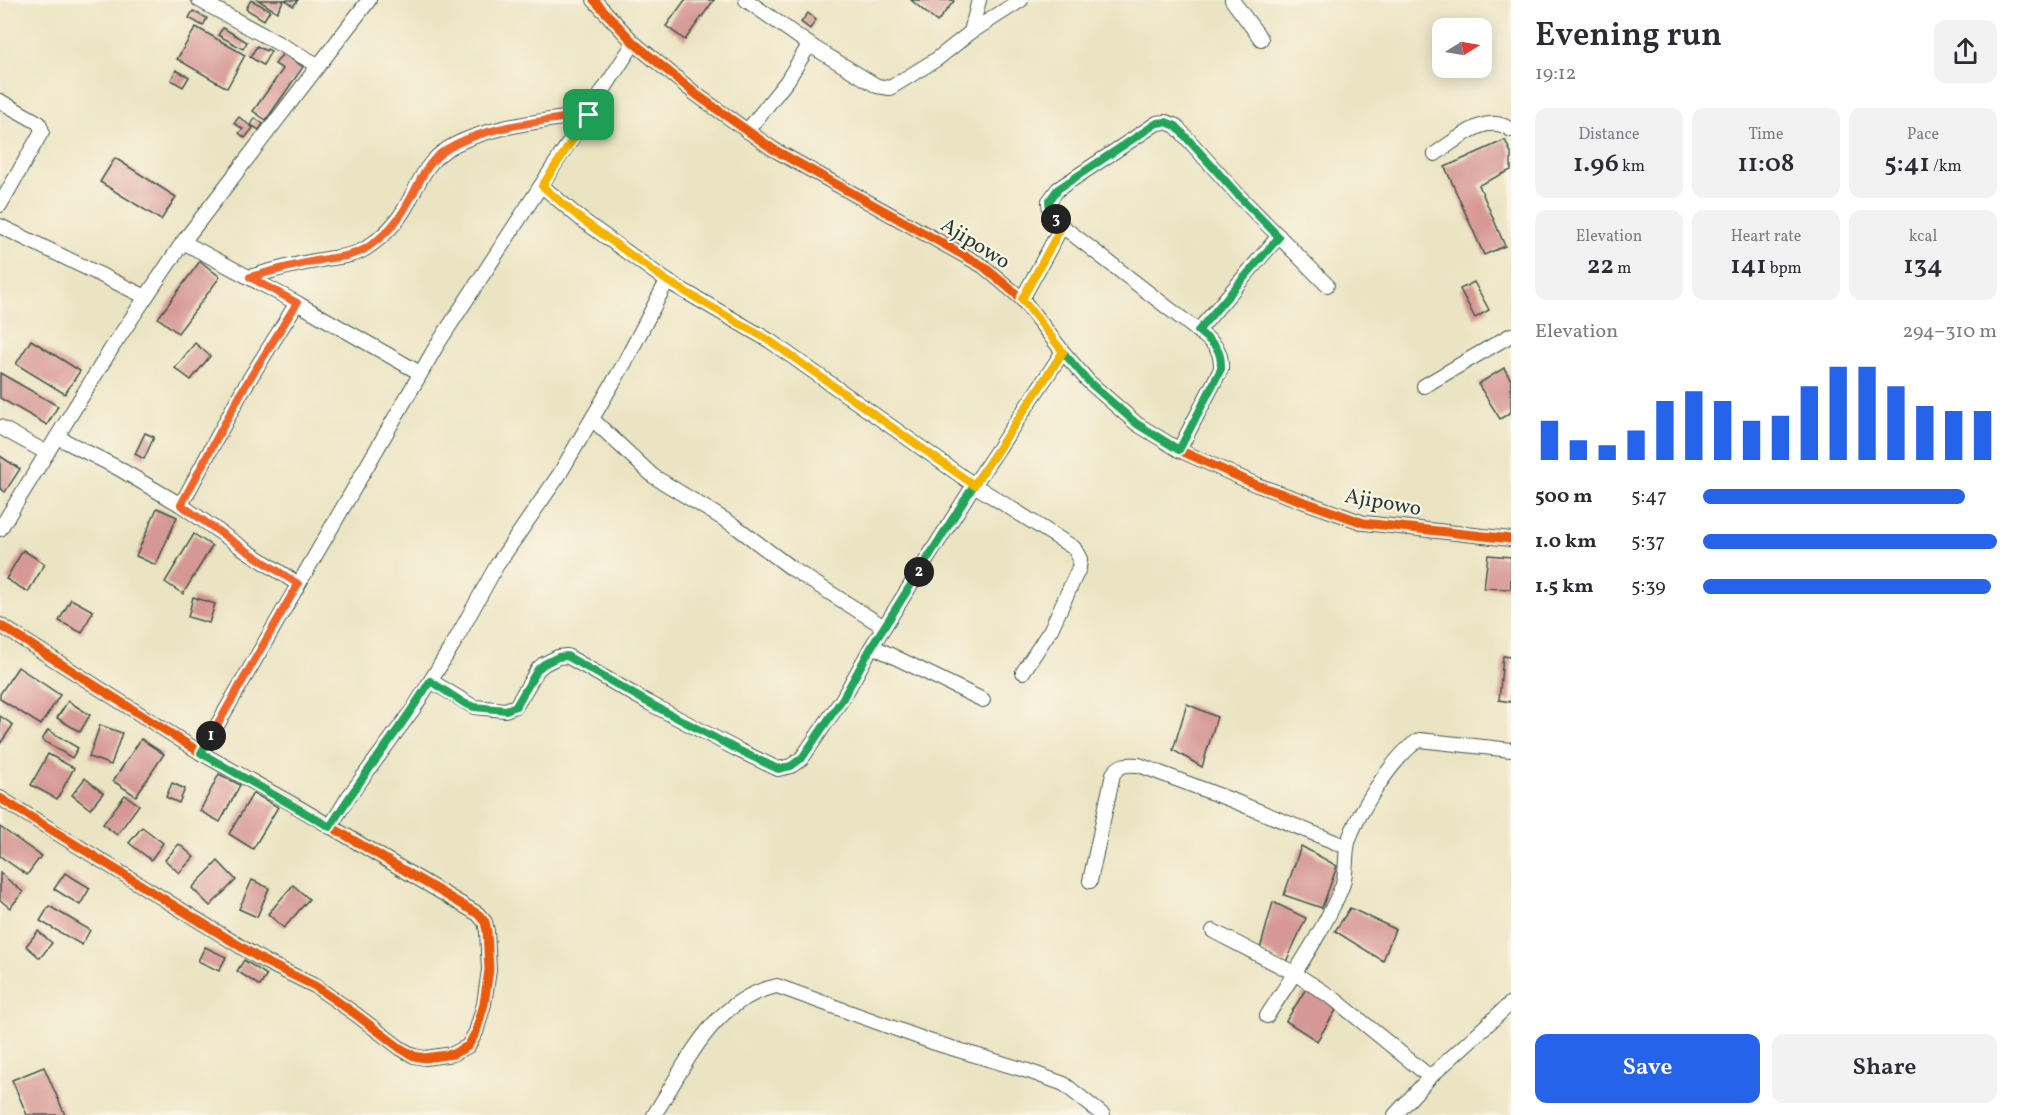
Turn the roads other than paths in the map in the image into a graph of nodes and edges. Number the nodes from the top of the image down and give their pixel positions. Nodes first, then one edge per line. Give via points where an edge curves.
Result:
1 (199, 0) edge
2 (369, 0) edge
3 (594, 0) edge
4 (747, 0) edge
5 (979, 0) edge
6 (1021, 0) edge
7 (1232, 0) edge
8 (971, 32) junction
9 (1261, 39) dead end
10 (634, 43) junction
11 (813, 47) junction
12 (318, 65) junction
13 (0, 101) edge
14 (589, 115) junction
15 (1511, 130) edge
16 (747, 132) junction
17 (1435, 154) dead end
18 (542, 186) junction
19 (0, 204) edge
20 (0, 226) edge
21 (1062, 226) junction
22 (1279, 237) junction
23 (183, 242) junction
24 (250, 277) junction
25 (667, 281) junction
26 (1327, 285) dead end
27 (146, 297) junction
28 (1022, 299) junction
29 (297, 303) junction
30 (1198, 331) junction
31 (1511, 335) edge
32 (1063, 352) junction
33 (420, 373) junction
34 (1424, 386) dead end
35 (592, 419) junction
36 (0, 427) edge
37 (57, 437) junction
38 (1179, 450) junction
39 (47, 453) junction
40 (974, 485) junction
41 (181, 505) junction
42 (0, 529) edge
43 (1511, 538) edge
44 (298, 584) junction
45 (0, 625) edge
46 (884, 627) junction
47 (872, 646) junction
48 (1023, 672) dead end
49 (430, 681) junction
50 (983, 700) dead end
51 (1511, 750) edge
52 (201, 753) junction
53 (0, 798) edge
54 (330, 827) junction
55 (1347, 848) junction
56 (1090, 881) dead end
57 (1213, 931) dead end
58 (1294, 973) junction
59 (1511, 1004) edge
60 (1267, 1016) dead end
61 (1430, 1077) junction
62 (654, 1115) edge
63 (1103, 1115) edge
64 (1395, 1115) edge

1 - 12 street
2 - 12 street
3 - 10 street, Ajipowo
4 - 11 street
5 - 8 street
6 - 8 street
7 - 9 street
8 - 11 street via 890,88 877,86
10 - 14 street
10 - 16 street, Ajipowo
11 - 16 street via 806,50
12 - 23 street
13 - 19 street via 39,123 42,131
14 - 18 street
14 - 24 street via 526,122 470,138 430,164 399,218 365,249 354,255
15 - 17 street via 1502,123 1480,125
16 - 28 street, Ajipowo via 983,266
18 - 25 street
18 - 33 street
20 - 27 street
21 - 22 street via 1050,212 1049,201 1058,189 1157,123 1166,122 1176,126
21 - 28 street
21 - 30 street
22 - 26 street
22 - 30 street
23 - 24 street
23 - 27 street
24 - 29 street
25 - 35 street
25 - 40 street via 770,341
27 - 37 street
28 - 32 street, Ajipowo
29 - 33 street
29 - 41 street via 242,391
30 - 38 street via 1216,346 1221,369
31 - 34 street
32 - 38 street, Ajipowo via 1089,382 1137,424
32 - 40 street
33 - 44 street
35 - 46 street via 653,476 735,526 790,568
35 - 49 street via 497,565
36 - 39 street
37 - 39 street
37 - 41 street
38 - 43 street, Ajipowo via 1257,485 1364,523
39 - 42 street
40 - 46 street
40 - 48 street via 1074,548 1080,559 1051,629
41 - 44 street
44 - 52 street
45 - 52 street
46 - 47 street
47 - 49 street via 802,758 778,769 567,656 538,669 516,706 506,710 474,707
47 - 50 street
49 - 54 street
51 - 55 street via 1420,740 1408,747 1371,795
52 - 54 street
53 - 54 street via 264,961 315,986 414,1056 453,1054 468,1046 484,1004 489,970 485,922 478,914
55 - 56 street via 1139,765 1125,764 1113,774
55 - 58 street via 1342,887
57 - 58 street
58 - 60 street
58 - 61 street via 1333,998
59 - 61 street
61 - 64 street
62 - 63 street via 709,1028 735,1002 777,986 1064,1084

